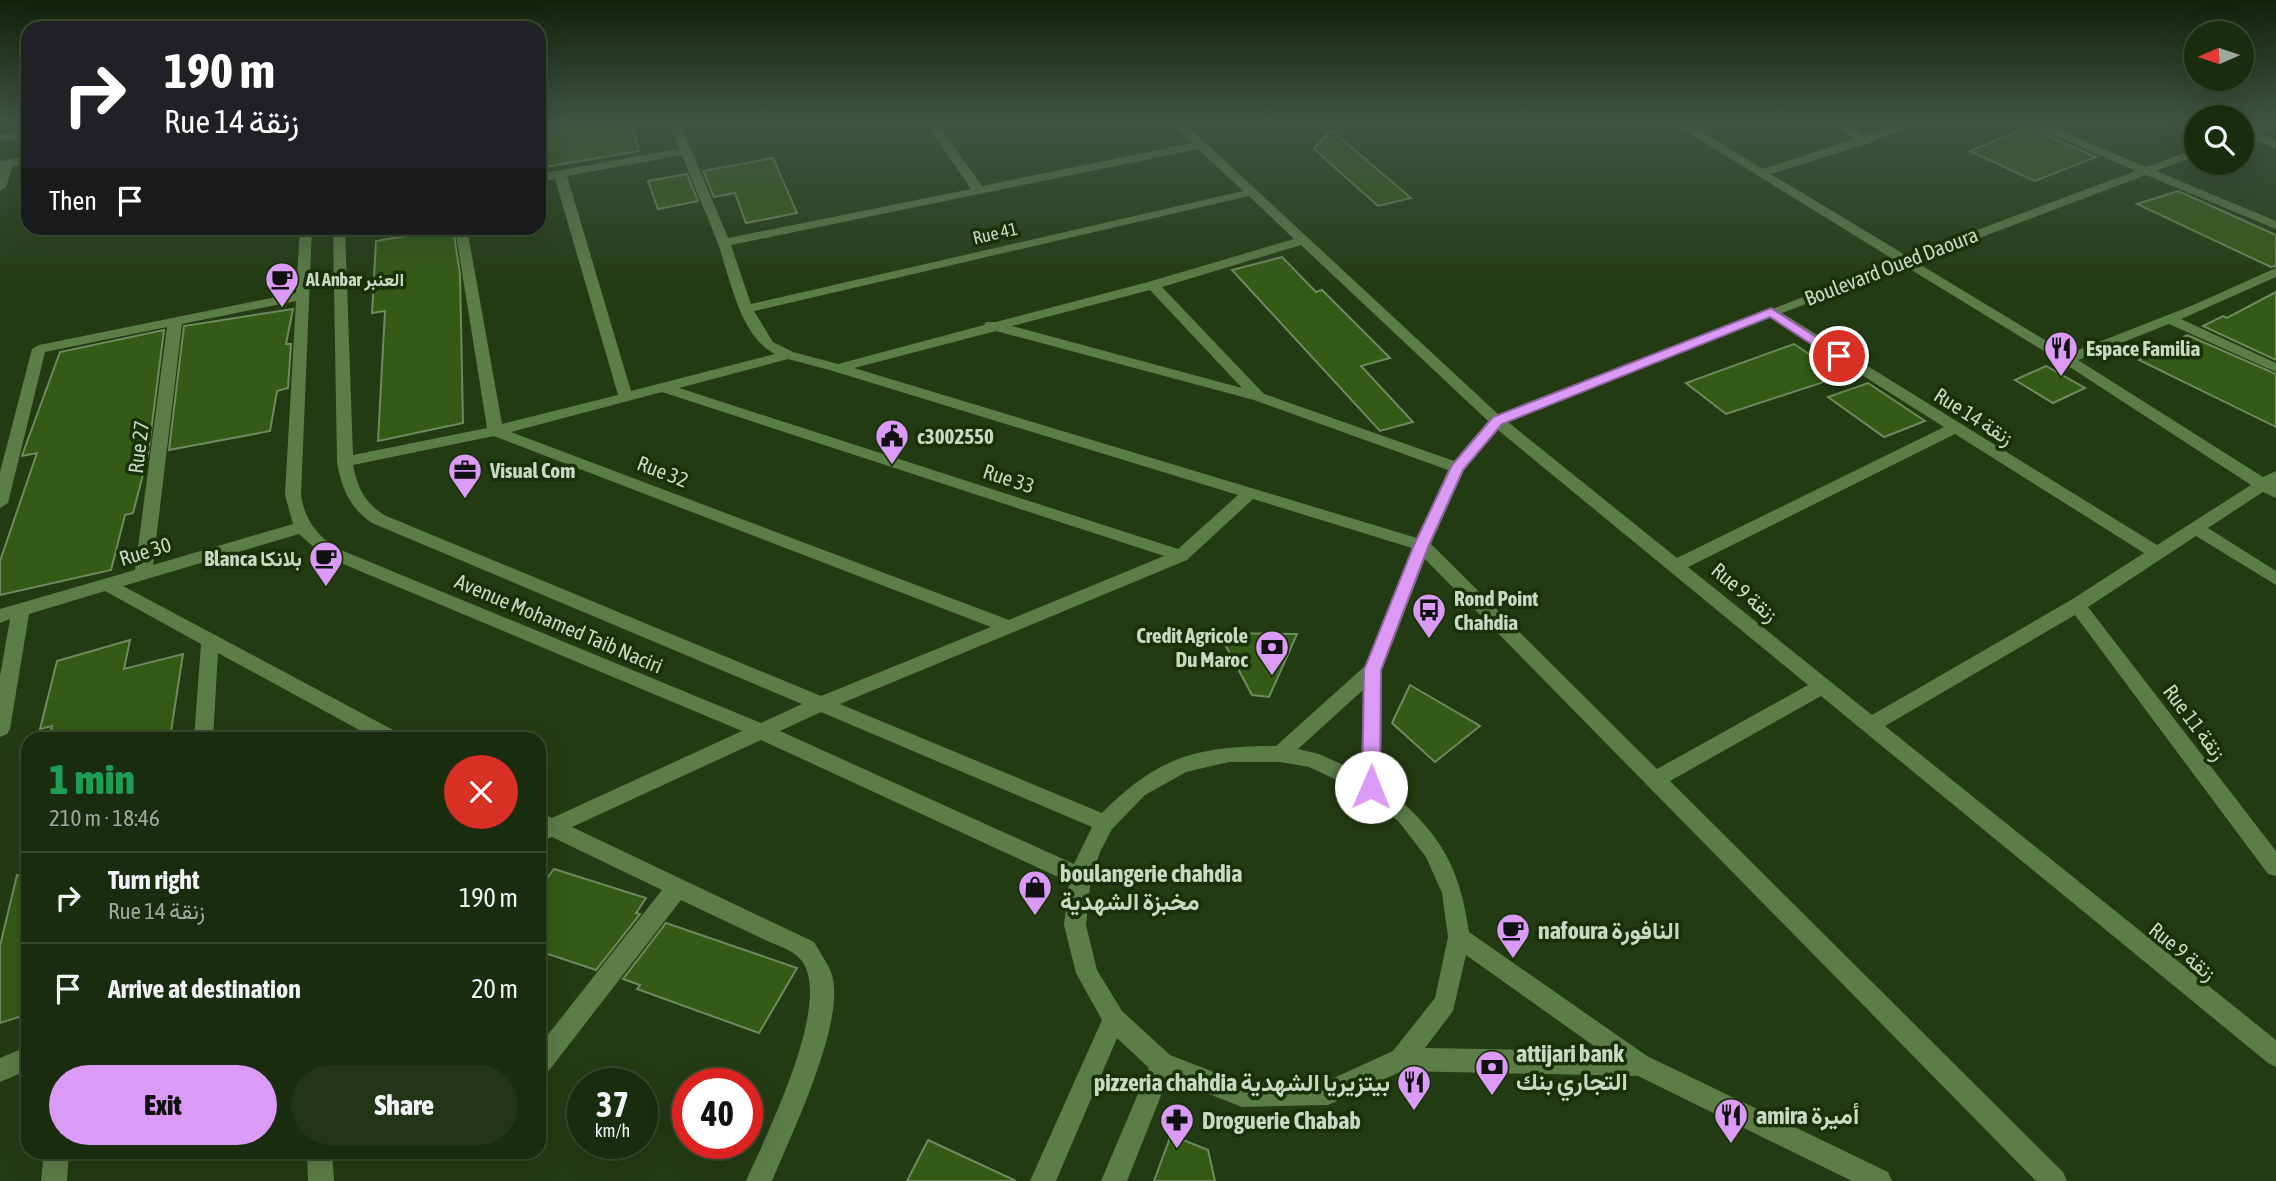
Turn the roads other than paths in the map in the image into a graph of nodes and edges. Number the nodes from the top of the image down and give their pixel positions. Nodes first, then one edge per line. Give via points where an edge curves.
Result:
1 (560, 175) edge
2 (696, 175) edge
3 (968, 175) edge
4 (1052, 175) edge
5 (1234, 175) edge
6 (1766, 175) edge
7 (2131, 175) edge
8 (2157, 175) edge
9 (978, 190) junction
10 (1252, 192) junction
11 (2276, 225) edge
12 (306, 235) edge
13 (339, 235) edge
14 (462, 235) edge
15 (1304, 240) junction
16 (724, 243) junction
17 (1906, 260) junction
18 (2274, 275) edge
19 (1153, 285) junction
20 (302, 296) junction
21 (746, 309) junction
22 (1771, 312) junction
23 (2169, 319) junction
24 (175, 323) junction
25 (991, 325) junction
26 (788, 355) junction
27 (2067, 359) junction
28 (838, 368) junction
29 (2276, 368) edge
30 (664, 388) junction
31 (1259, 397) junction
32 (626, 398) junction
33 (1497, 421) junction
34 (1953, 429) junction
35 (495, 431) junction
36 (345, 462) junction
37 (1457, 468) junction
38 (2273, 485) edge
39 (1251, 492) junction
40 (0, 503) edge
41 (303, 527) junction
42 (2197, 528) junction
43 (1422, 545) junction
44 (2157, 554) junction
45 (1181, 556) junction
46 (1677, 565) junction
47 (143, 576) junction
48 (2276, 579) edge
49 (109, 586) junction
50 (2077, 605) junction
51 (21, 610) junction
52 (0, 616) edge
53 (1007, 626) junction
54 (210, 639) junction
55 (1373, 670) junction
56 (1822, 686) junction
57 (821, 704) junction
58 (1869, 726) junction
59 (0, 729) edge
60 (761, 731) junction
61 (203, 732) edge
62 (379, 732) edge
63 (1280, 754) junction
64 (1655, 780) junction
65 (1371, 787) junction
66 (1105, 823) junction
67 (546, 826) edge
68 (546, 828) edge
69 (2276, 867) edge
70 (1080, 877) junction
71 (677, 888) junction
72 (1459, 937) junction
73 (1114, 1019) junction
74 (2276, 1055) edge
75 (546, 1056) edge
76 (1401, 1059) junction
77 (21, 1061) edge
78 (1162, 1064) junction
79 (1639, 1064) junction
80 (0, 1070) edge
81 (56, 1159) edge
82 (320, 1159) edge
83 (54, 1181) edge
84 (321, 1181) edge
85 (760, 1181) edge
86 (1043, 1181) edge
87 (1114, 1181) edge
88 (1879, 1181) edge
89 (2054, 1181) edge

1 - 32 street
2 - 16 street
3 - 9 street
4 - 9 street
5 - 10 street, Rue 9 زنقة
6 - 17 street
7 - 17 street, Boulevard Oued Daoura
8 - 11 street
9 - 16 street
10 - 15 street, Rue 9 زنقة
10 - 21 street, Rue 41
12 - 20 street, Avenue Mohamed Taib Naciri
13 - 36 street, Avenue Mohamed Taib Naciri
14 - 35 street
15 - 19 street
15 - 33 street, Rue 9 زنقة
16 - 21 street
17 - 22 street, Boulevard Oued Daoura
17 - 27 street
18 - 23 street
19 - 25 street
19 - 31 street
20 - 24 street
20 - 41 street, Avenue Mohamed Taib Naciri via 293,495 295,514
21 - 26 street via 768,345
22 - 33 street, Boulevard Oued Daoura
22 - 34 street, Rue 14 زنقة
23 - 27 street
23 - 29 street
24 - 40 street via 39,349
24 - 47 street, Rue 27
25 - 28 street
25 - 31 street
26 - 28 street
26 - 30 street
27 - 38 street
28 - 39 street
30 - 32 street
30 - 45 street, Rue 33
31 - 37 street
32 - 35 street
33 - 37 street, Boulevard Oued Daoura
33 - 46 street, Rue 9 زنقة
34 - 44 street, Rue 14 زنقة
34 - 46 street
35 - 36 street
35 - 53 street, Rue 32
36 - 57 street, Avenue Mohamed Taib Naciri via 350,491 361,508 378,519
37 - 43 street, Boulevard Oued Daoura
38 - 42 street
39 - 43 street
39 - 45 street
41 - 47 street, Rue 30
41 - 60 street, Avenue Mohamed Taib Naciri via 311,540 330,552
42 - 44 street
42 - 48 street
43 - 55 street, Boulevard Oued Daoura
43 - 64 street
44 - 50 street
45 - 53 street
46 - 56 street, Rue 9 زنقة
47 - 49 street, Rue 30
49 - 51 street, Rue 30
49 - 54 street
50 - 58 street
50 - 69 street, Rue 11 زنقة
51 - 52 street, Rue 30
51 - 59 street
53 - 57 street
54 - 61 street
54 - 62 street
55 - 63 street, Boulevard Oued Daoura
55 - 65 street, Boulevard Oued Daoura
56 - 58 street, Rue 9 زنقة
56 - 64 street
57 - 60 street
57 - 66 street, Avenue Mohamed Taib Naciri
58 - 74 street, Rue 9 زنقة
60 - 67 street
60 - 70 street, Avenue Mohamed Taib Naciri
63 - 65 street via 1322,764
63 - 66 street via 1229,754 1181,765 1138,789
64 - 89 street
65 - 72 street via 1406,816 1434,851 1453,893
66 - 70 street
68 - 71 street
70 - 73 street via 1075,925 1087,973
71 - 75 street
71 - 85 street via 806,949 821,978 819,1019 804,1069
72 - 76 street via 1444,1003
72 - 79 street
73 - 78 street
73 - 86 street
76 - 78 street via 1328,1094 1242,1095
76 - 79 street
77 - 80 street
78 - 87 street
79 - 88 street
81 - 83 street
82 - 84 street

